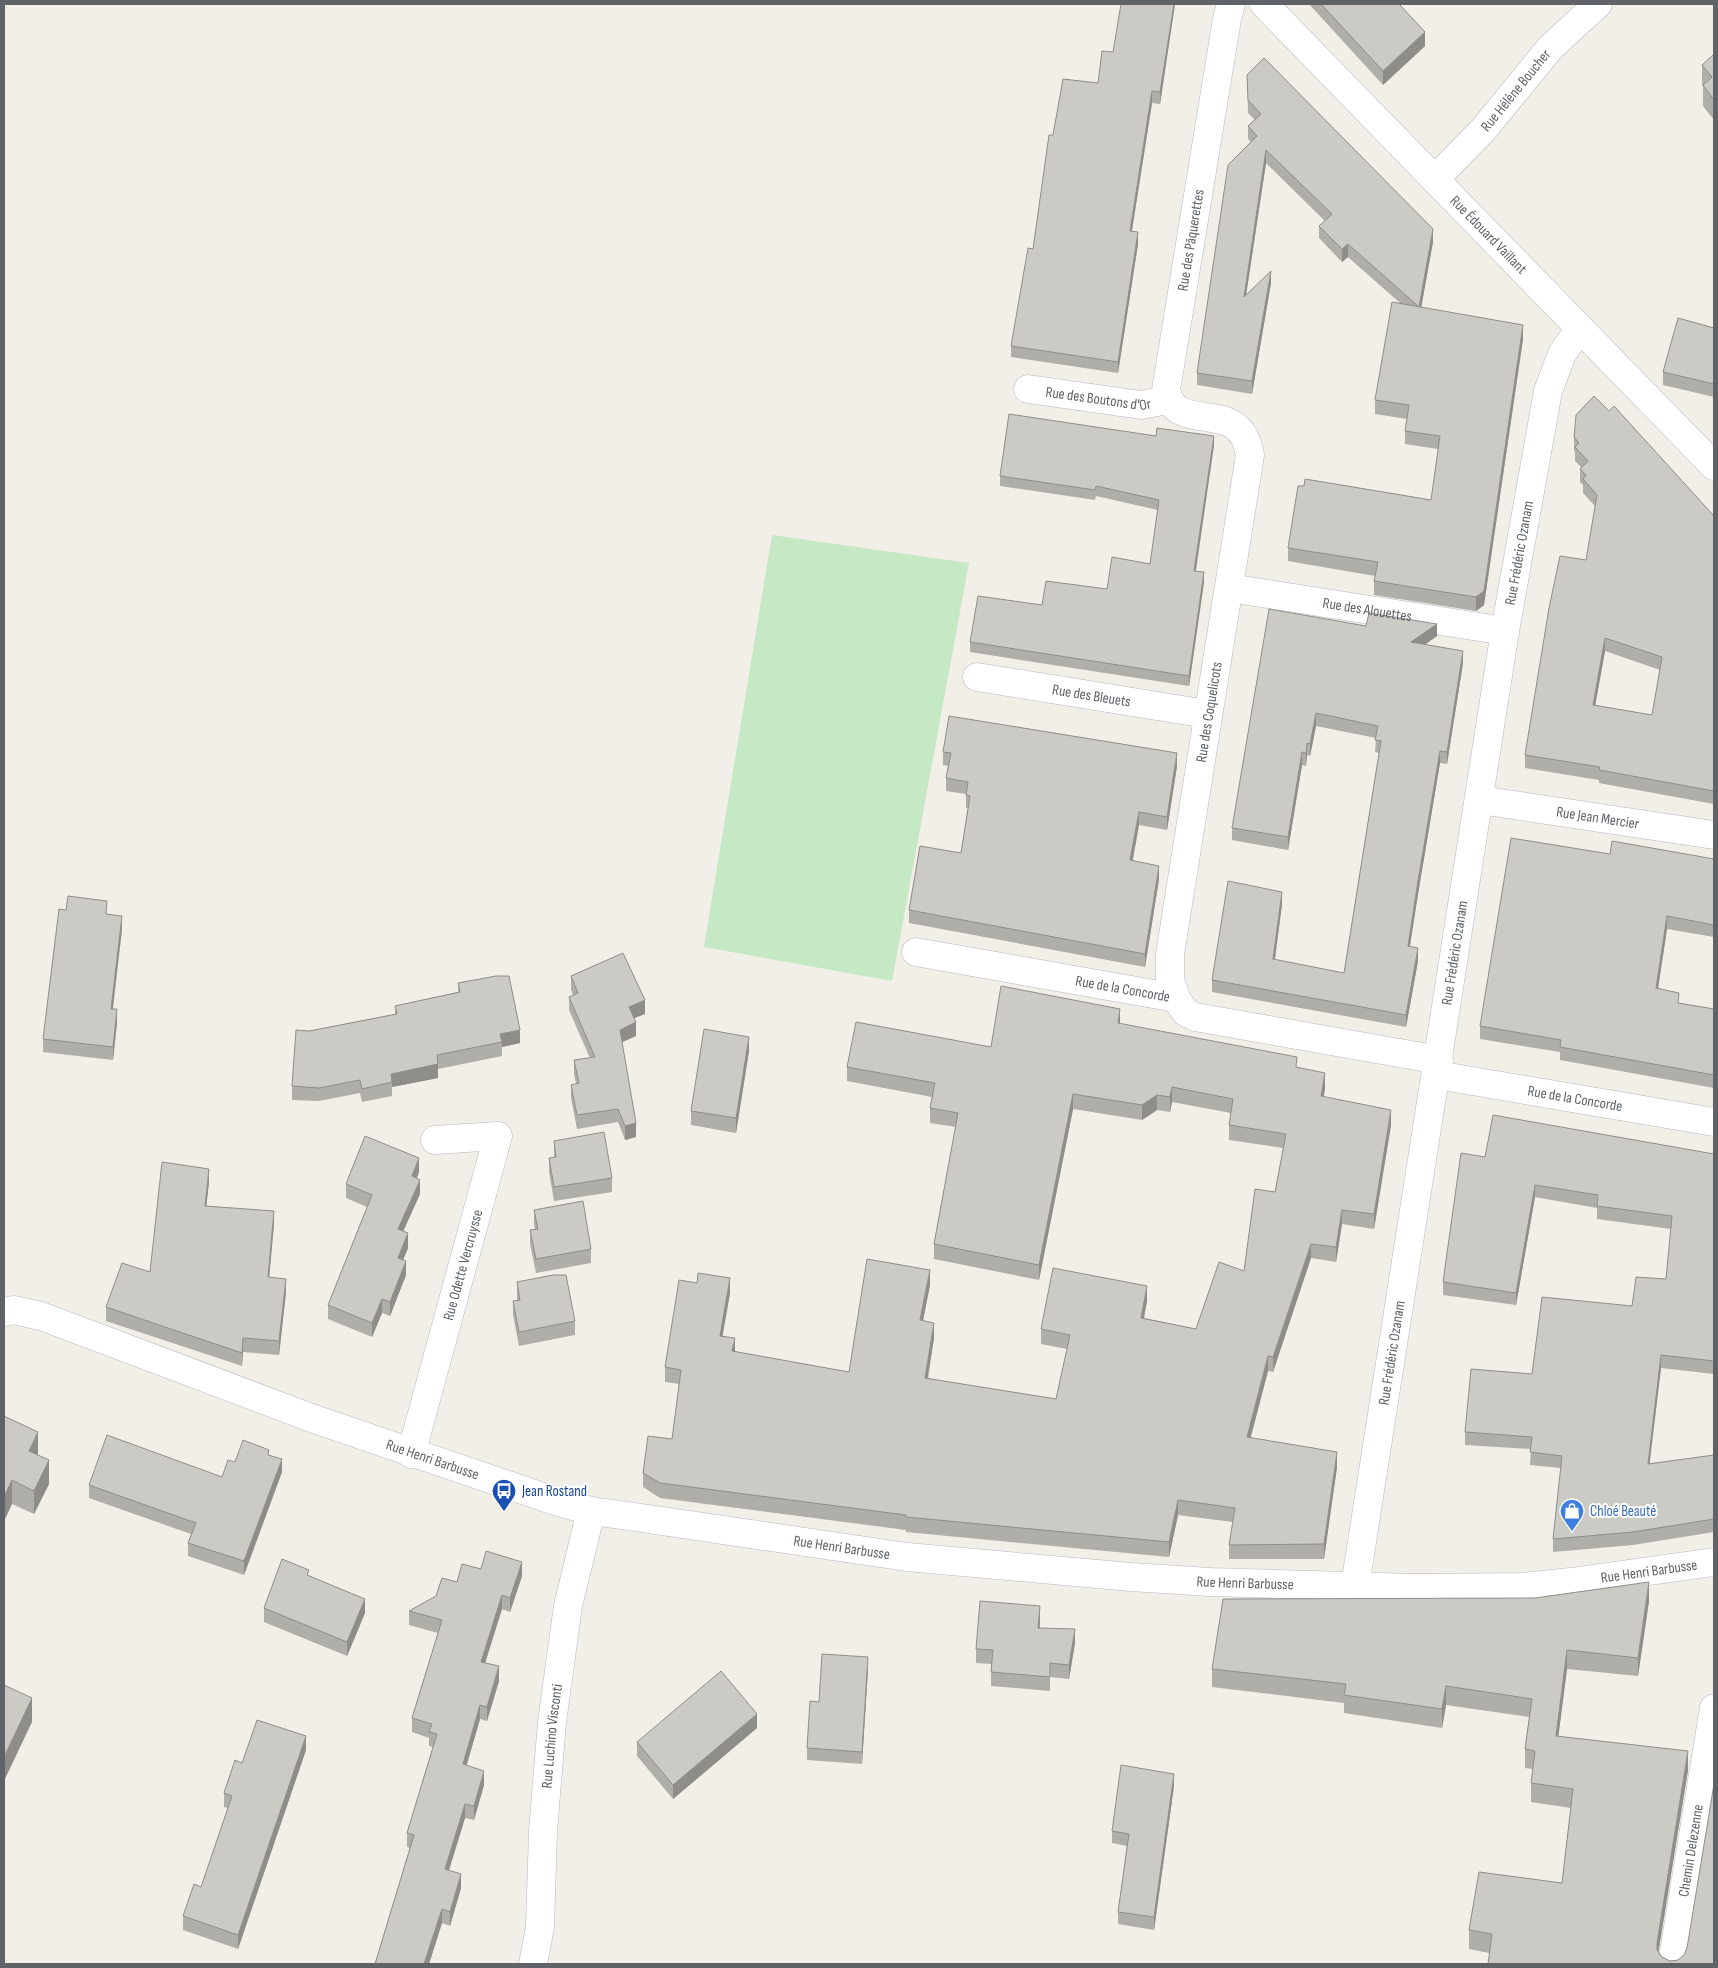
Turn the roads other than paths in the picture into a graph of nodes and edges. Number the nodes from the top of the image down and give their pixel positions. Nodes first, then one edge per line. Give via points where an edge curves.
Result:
1 (1231, 4) edge
2 (1264, 4) edge
3 (1598, 4) edge
4 (1435, 179) junction
5 (1580, 328) junction
6 (1028, 389) dead end
7 (1168, 400) junction
8 (1714, 466) edge
9 (1229, 588) junction
10 (1505, 631) junction
11 (977, 677) dead end
12 (1207, 714) junction
13 (1480, 800) junction
14 (1714, 835) edge
15 (916, 952) dead end
16 (1176, 998) junction
17 (1438, 1068) junction
18 (1714, 1122) edge
19 (435, 1140) dead end
20 (4, 1312) edge
21 (412, 1454) junction
22 (591, 1510) junction
23 (1714, 1562) edge
24 (1355, 1586) junction
25 (1714, 1708) edge
26 (533, 1964) edge
27 (1672, 1964) edge

1 - 7 street, Rue des Pâquerettes via 1166,390
2 - 4 street, Rue Édouard Vaillant
3 - 4 street, Rue Hélène Boucher via 1551,47 1483,130
4 - 5 street, Rue Édouard Vaillant
5 - 8 street, Rue Édouard Vaillant
5 - 10 street, Rue Frédéric Ozanam via 1562,354 1548,391
6 - 7 street, Rue des Boutons d'Or via 1141,405
7 - 9 street, Rue des Coquelicots via 1176,410 1232,422 1248,442 1250,455
9 - 10 street, Rue des Alouettes
9 - 12 street, Rue des Coquelicots
10 - 13 street, Rue Frédéric Ozanam
11 - 12 street, Rue des Bleuets
12 - 16 street, Rue des Coquelicots via 1170,954 1170,980
13 - 14 street, Rue Jean Mercier
13 - 17 street, Rue Frédéric Ozanam
15 - 16 street, Rue de la Concorde
16 - 17 street, Rue de la Concorde via 1185,1012 1195,1017
17 - 18 street, Rue de la Concorde
17 - 24 street, Rue Frédéric Ozanam
19 - 21 street, Rue Odette Vercruysse via 498,1136
20 - 21 street, Rue Henri Barbusse via 14,1310 41,1316
21 - 22 street, Rue Henri Barbusse
22 - 24 street, Rue Henri Barbusse via 917,1558 1131,1578
22 - 26 street, Rue Luchino Visconti via 568,1606 552,1722 543,1831 540,1927
23 - 24 street, Rue Henri Barbusse via 1522,1587
25 - 27 street, Chemin Delezenne

